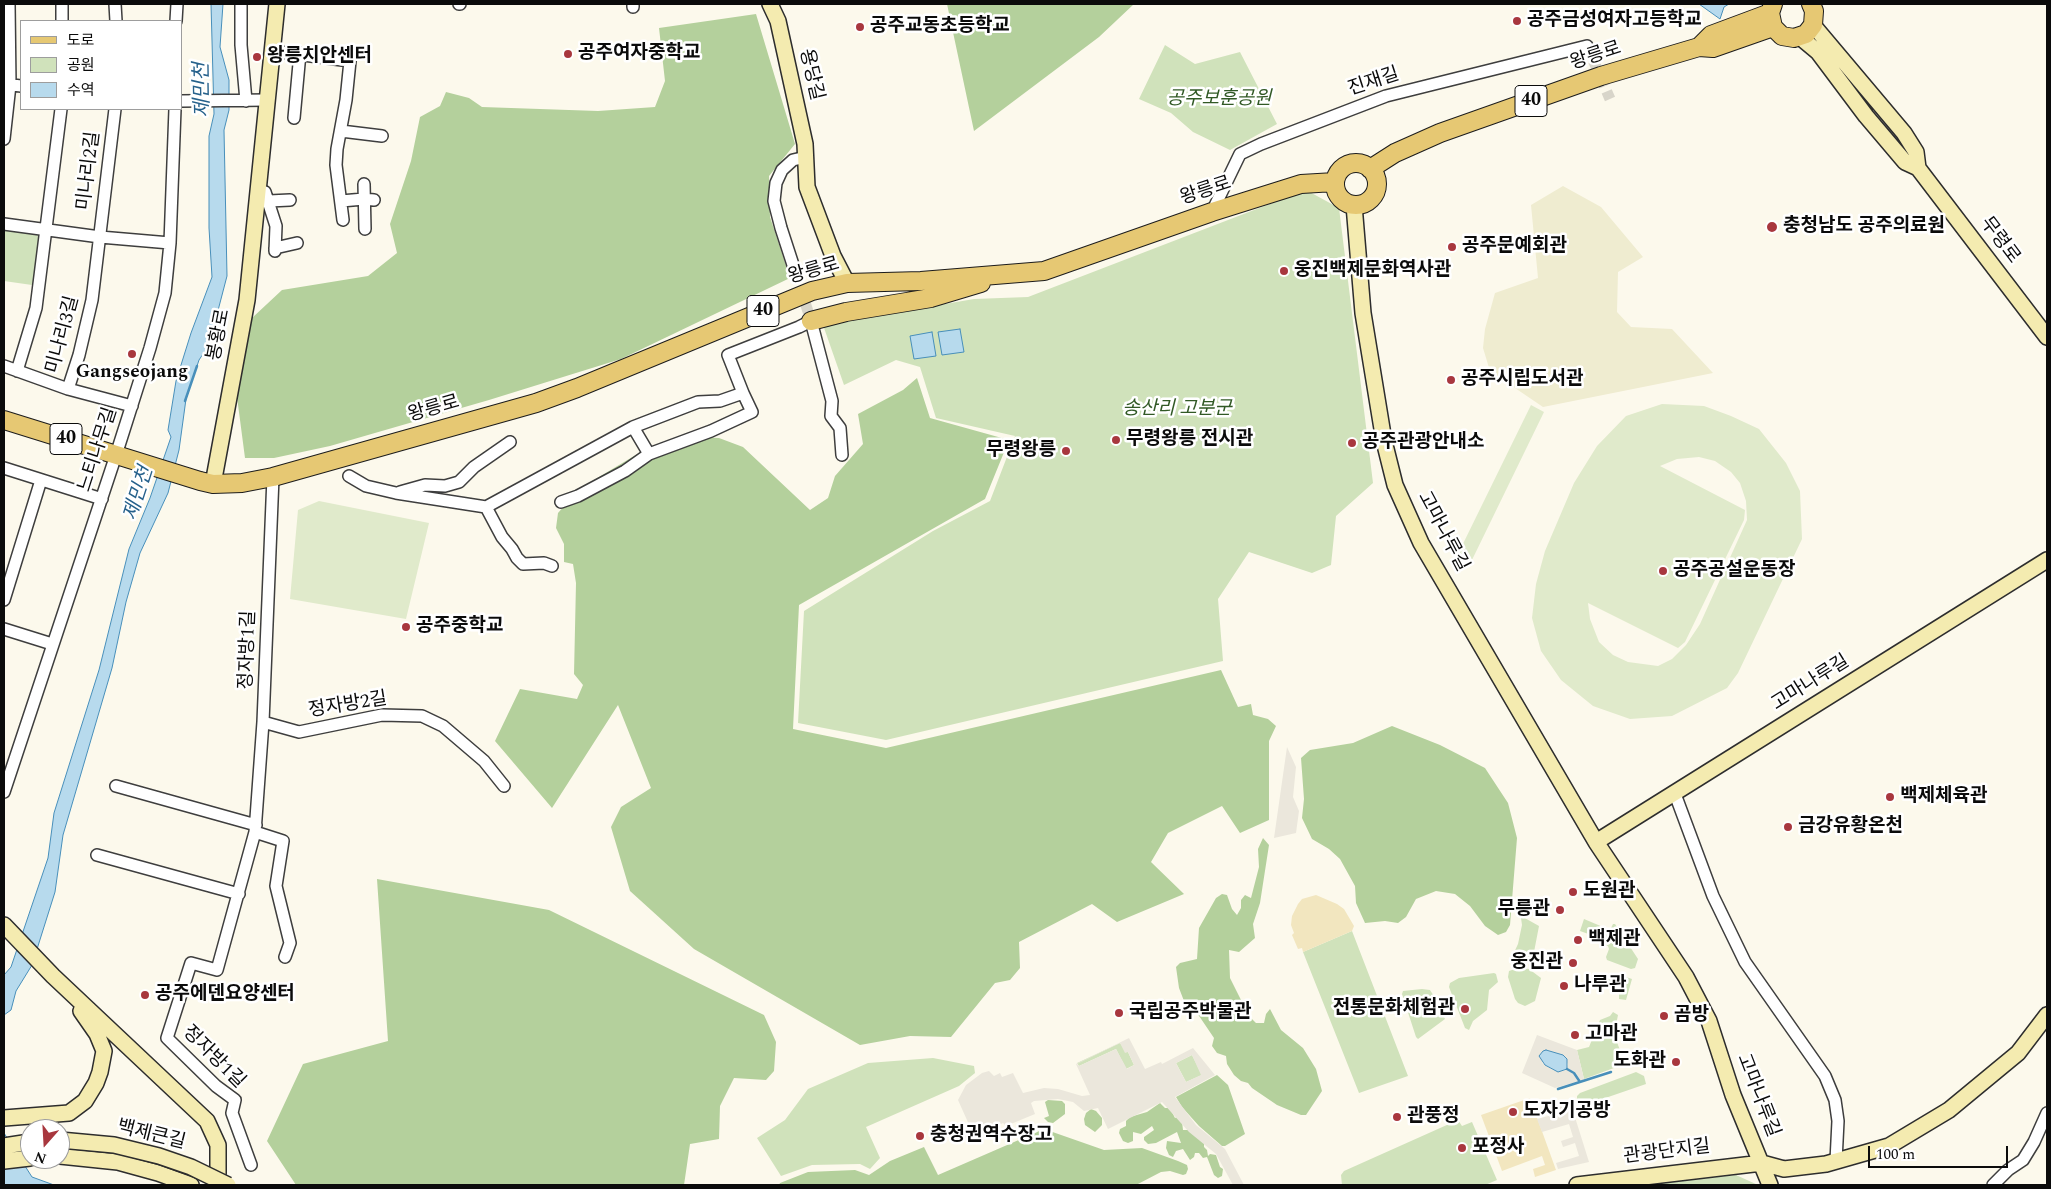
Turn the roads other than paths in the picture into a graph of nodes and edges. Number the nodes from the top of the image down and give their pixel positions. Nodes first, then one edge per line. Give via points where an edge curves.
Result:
1 (9, 4) edge
2 (62, 4) edge
3 (116, 4) edge
4 (177, 4) edge
5 (241, 4) edge
6 (277, 4) edge
7 (770, 4) edge
8 (1772, 15) edge
9 (1813, 16) edge
10 (62, 20) edge
11 (116, 20) edge
12 (176, 20) edge
13 (1587, 46) dead end
14 (272, 51) junction
15 (300, 53) junction
16 (12, 85) edge
17 (267, 100) junction
18 (184, 101) edge
19 (246, 101) junction
20 (61, 110) edge
21 (115, 110) edge
22 (175, 110) edge
23 (294, 118) dead end
24 (341, 131) junction
25 (382, 136) dead end
26 (4, 139) edge
27 (806, 157) junction
28 (1370, 170) junction
29 (1335, 182) junction
30 (364, 184) dead end
31 (264, 196) junction
32 (369, 199) junction
33 (290, 200) dead end
34 (341, 201) junction
35 (1354, 205) junction
36 (1212, 212) junction
37 (343, 220) dead end
38 (4, 224) edge
39 (47, 229) junction
40 (365, 229) dead end
41 (100, 236) junction
42 (170, 243) junction
43 (297, 243) dead end
44 (795, 271) tunnel mouth
45 (1003, 275) junction
46 (847, 283) junction
47 (811, 321) junction
48 (2047, 337) edge
49 (4, 366) edge
50 (17, 371) junction
51 (68, 388) junction
52 (743, 393) junction
53 (132, 406) junction
54 (4, 420) edge
55 (633, 427) junction
56 (510, 442) dead end
57 (649, 454) junction
58 (842, 455) dead end
59 (122, 457) junction
60 (4, 468) edge
61 (349, 476) dead end
62 (273, 477) junction
63 (41, 480) junction
64 (207, 482) junction
65 (396, 493) junction
66 (102, 499) junction
67 (561, 502) dead end
68 (486, 507) junction
69 (2047, 560) edge
70 (552, 566) dead end
71 (4, 600) edge
72 (4, 629) edge
73 (52, 644) junction
74 (263, 722) junction
75 (116, 786) dead end
76 (504, 786) dead end
77 (4, 792) edge
78 (1676, 794) junction
79 (255, 829) junction
80 (1596, 842) junction
81 (97, 855) dead end
82 (239, 894) junction
83 (4, 925) edge
84 (285, 957) dead end
85 (66, 988) junction
86 (2047, 1015) edge
87 (2047, 1113) edge
88 (4, 1118) edge
89 (70, 1141) edge
90 (20, 1144) edge
91 (4, 1146) edge
92 (70, 1157) edge
93 (20, 1159) edge
94 (4, 1161) edge
95 (1836, 1161) junction
96 (1762, 1162) junction
97 (251, 1165) dead end
98 (191, 1185) edge
99 (214, 1185) edge
100 (228, 1185) edge
101 (1577, 1185) edge
102 (1770, 1185) edge
103 (1993, 1185) edge

1 - 16 street
2 - 10 street
3 - 11 street
4 - 12 street
5 - 19 street
6 - 14 main road, 봉황로
7 - 27 main road, 용당길 via 780,30
8 - 9 main road, 40 via 1782,36 1788,38
8 - 28 main road, 왕릉로 / 40 via 1713,48 1699,48 1602,76 1440,133 1395,153
9 - 48 main road, 무령로 via 1818,52 1905,162 1918,168
13 - 36 street, 진재길 via 1386,96 1261,144 1240,154
14 - 15 street
14 - 17 main road, 봉황로
15 - 23 street
15 - 24 street via 350,61
16 - 26 street
17 - 19 street
17 - 31 main road, 봉황로
18 - 19 street
20 - 39 street, 미나리2길
21 - 41 street, 미나리2길
22 - 42 street, 느티나무길
24 - 25 street
24 - 34 street via 336,165
27 - 44 street via 793,160 782,170 776,183 774,201
27 - 46 main road, 용당길 via 807,187 833,256
28 - 29 main road via 1361,164 1347,165 1341,169
28 - 35 main road via 1376,179 1375,192 1367,202
29 - 35 main road via 1338,195
29 - 36 main road, 왕릉로 / 40 via 1302,184
30 - 32 street
31 - 33 street
31 - 43 street, 봉황로 via 276,226 275,249
31 - 64 main road, 봉황로 via 247,300
32 - 34 street
32 - 40 street
34 - 37 street
35 - 80 main road, 고마나루길 via 1363,313 1384,440 1395,485 1421,543
36 - 45 main road, 왕릉로 / 40 via 1044,271
38 - 39 street
39 - 41 street
39 - 50 street, 미나리3길 via 36,308
41 - 42 street
41 - 51 street, 미나리3길 via 92,300
42 - 53 street, 느티나무길 via 165,293
45 - 46 main road, 왕릉로 / 40 via 921,282
45 - 47 main road via 931,298
46 - 62 main road, 왕릉로 / 40 via 812,291 536,403
47 - 52 street via 728,355
47 - 58 street via 832,401 831,416 840,428
49 - 50 street, 미나리3길
50 - 51 street, 미나리3길
51 - 53 street
52 - 55 street via 720,402 698,402
52 - 57 street via 752,412
53 - 59 street, 느티나무길
54 - 59 main road, 40
55 - 57 street
55 - 68 street
56 - 65 street via 459,482 445,486 425,485
57 - 67 street via 625,471
59 - 64 main road, 40
59 - 66 street, 느티나무길
60 - 63 street
61 - 65 street via 366,486
62 - 64 main road, 왕릉로 / 40 via 242,483
62 - 74 street, 정자방1길
63 - 66 street
63 - 71 street
65 - 68 street
66 - 73 street, 느티나무길
68 - 70 street via 502,537 523,564
69 - 78 main road, 고마나루길
72 - 73 street
73 - 77 street, 느티나무길
74 - 76 street, 정자방2길 via 299,732 382,715 422,716 443,726 484,761
74 - 79 street, 정자방1길
75 - 79 street
78 - 80 main road, 고마나루길
78 - 95 street via 1713,896 1745,962 1825,1076 1837,1114
79 - 82 street, 정자방1길
79 - 84 street via 283,841 276,886 290,943
80 - 96 main road, 고마나루길 via 1686,977 1709,1021 1733,1095
81 - 82 street
82 - 97 street, 정자방1길 via 217,970 191,963 167,1038 235,1100 232,1113
83 - 85 main road
85 - 88 main road via 97,1034 104,1051 96,1083 85,1101 69,1113
85 - 99 main road via 207,1122 218,1145 218,1174
86 - 95 main road via 2018,1052 1948,1110 1889,1146
87 - 103 street via 2023,1160
89 - 100 main road, 백제큰길, bridge via 114,1145 159,1156
90 - 91 main road
92 - 98 main road, 백제큰길 via 118,1162
93 - 94 main road
95 - 96 main road via 1784,1169
96 - 101 main road, 관광단지길
96 - 102 main road, 고마나루길

